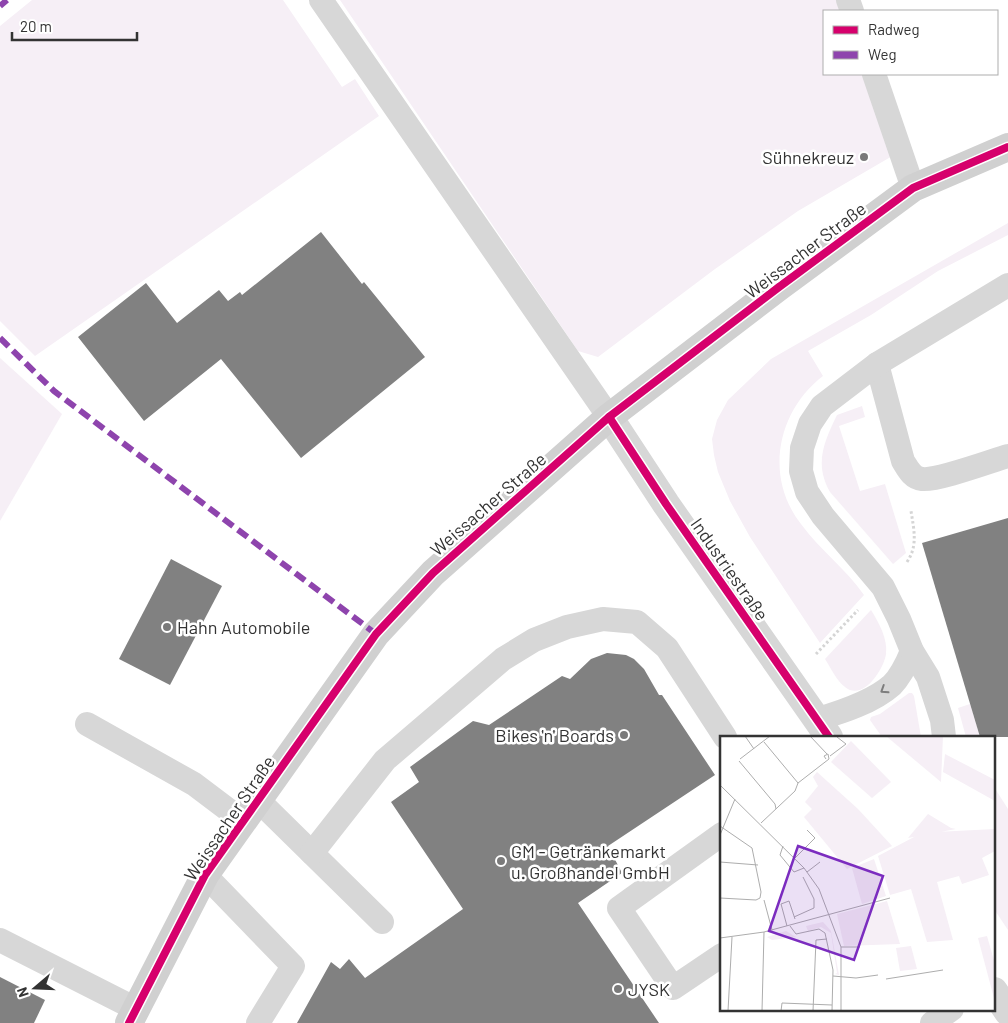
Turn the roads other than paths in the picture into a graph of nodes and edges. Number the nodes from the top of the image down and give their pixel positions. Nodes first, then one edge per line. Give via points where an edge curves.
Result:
1 (321, 0) edge
2 (874, 75) edge
3 (1008, 147) edge
4 (913, 188) junction
5 (1008, 285) edge
6 (877, 364) junction
7 (609, 417) junction
8 (1008, 456) edge
9 (912, 651) junction
10 (87, 724) dead end
11 (824, 728) edge
12 (724, 736) edge
13 (944, 736) edge
14 (250, 811) junction
15 (720, 835) edge
16 (312, 854) junction
17 (205, 875) junction
18 (382, 922) dead end
19 (0, 940) edge
20 (720, 956) edge
21 (996, 994) edge
22 (951, 1010) edge
23 (1008, 1012) edge
24 (132, 1016) edge
25 (258, 1023) edge
26 (932, 1023) edge

1 - 7 lane
2 - 4 lane
3 - 4 street, Weissacher Straße
4 - 7 street, Weissacher Straße
5 - 6 lane
6 - 8 lane via 903,461 910,473 921,479 934,478
6 - 9 lane via 822,406 810,424 802,448 801,471 807,492 823,516 883,587
7 - 11 street, Industriestraße via 666,504
7 - 14 street, Weissacher Straße via 433,573 376,634
9 -> 11 lane via 907,665 892,685
9 - 13 lane via 934,690
10 - 14 lane via 194,784
12 - 16 lane via 667,648 637,622 602,619 567,627 534,640 503,659 385,760
14 - 16 lane
14 - 17 street, Weissacher Straße
15 - 20 lane via 619,908 673,988
16 - 18 lane
17 - 24 street, Weissacher Straße
17 - 25 lane via 292,966
19 - 24 lane
21 - 23 street
22 - 26 lane

